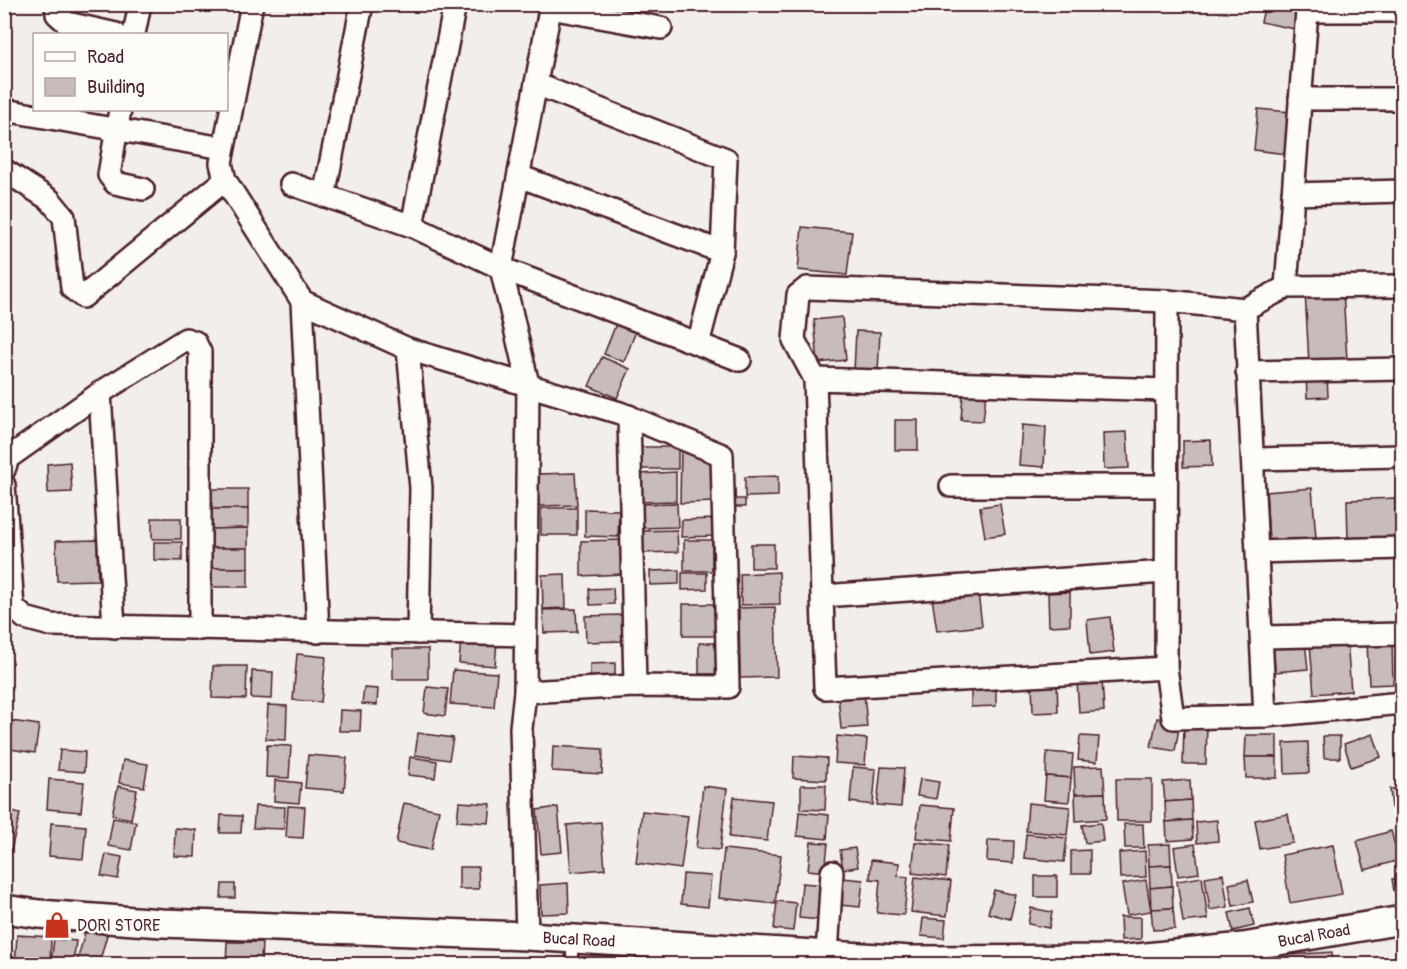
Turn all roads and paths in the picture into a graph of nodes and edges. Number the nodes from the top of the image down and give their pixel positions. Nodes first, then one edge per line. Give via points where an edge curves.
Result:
1 (56, 4) edge
2 (140, 4) edge
3 (252, 4) edge
4 (362, 4) edge
5 (455, 4) edge
6 (551, 6) edge
7 (1402, 11) edge
8 (661, 28) dead end
9 (112, 33) edge
10 (134, 33) edge
11 (536, 84) junction
12 (1300, 99) junction
13 (1402, 99) edge
14 (4, 110) edge
15 (118, 120) edge
16 (223, 148) junction
17 (4, 170) edge
18 (519, 177) junction
19 (225, 180) junction
20 (291, 184) dead end
21 (142, 189) dead end
22 (1402, 191) edge
23 (1293, 194) junction
24 (324, 196) junction
25 (412, 226) junction
26 (722, 252) junction
27 (501, 268) junction
28 (1402, 286) edge
29 (1286, 287) junction
30 (302, 301) junction
31 (1167, 301) junction
32 (1245, 309) junction
33 (698, 344) junction
34 (408, 349) junction
35 (740, 360) dead end
36 (1402, 369) edge
37 (1247, 372) junction
38 (815, 379) junction
39 (528, 384) junction
40 (1166, 390) junction
41 (100, 393) junction
42 (629, 416) junction
43 (1402, 456) edge
44 (1253, 459) junction
45 (4, 470) edge
46 (4, 485) edge
47 (951, 486) dead end
48 (1165, 486) junction
49 (1402, 548) edge
50 (1258, 552) junction
51 (1165, 572) junction
52 (823, 596) junction
53 (114, 627) junction
54 (200, 629) junction
55 (318, 632) junction
56 (418, 633) junction
57 (1402, 634) edge
58 (525, 635) junction
59 (1262, 637) junction
60 (1166, 668) junction
61 (635, 686) junction
62 (525, 692) junction
63 (1402, 703) edge
64 (1265, 716) junction
65 (832, 872) dead end
66 (4, 909) edge
67 (1402, 920) edge
68 (527, 936) junction
69 (572, 952) edge
70 (827, 954) junction
71 (883, 961) edge

1 - 9 street via 57,14 67,23
2 - 10 street
3 - 16 street
4 - 24 street
5 - 25 street
6 - 8 street
6 - 11 street
7 - 12 street via 1307,11
11 - 18 street
11 - 26 street via 726,159
12 - 13 street
12 - 23 street
14 - 15 street
15 - 16 street
15 - 21 street via 109,175 115,183
16 - 19 street
17 - 19 street via 50,200 64,217 72,288 83,297
18 - 26 street
18 - 27 street
19 - 30 street
20 - 24 street
22 - 23 street
23 - 29 street
24 - 25 street
25 - 27 street
26 - 33 street
27 - 33 street
27 - 39 street
28 - 29 street
29 - 32 street
30 - 34 street
30 - 55 street
31 - 32 street
31 - 38 street via 807,288 798,295 794,340
31 - 40 street
32 - 37 street
33 - 35 street
34 - 39 street
34 - 56 street via 421,488
36 - 37 street
37 - 44 street
38 - 40 street
38 - 52 street
39 - 42 street
39 - 58 street
40 - 48 street
41 - 45 street via 8,458
41 - 53 street
41 - 54 street via 186,339 195,342 200,352
42 - 61 street
42 - 61 street via 722,455 728,676 728,687
43 - 44 street
44 - 50 street
46 - 53 street via 13,607 25,618 51,625
47 - 48 street
48 - 51 street
49 - 50 street
50 - 59 street
51 - 52 street
51 - 60 street
52 - 60 street via 823,685 828,689
53 - 54 street
54 - 55 street
55 - 56 street
56 - 58 street
57 - 59 street
58 - 62 street
59 - 64 street
60 - 64 street via 1173,718
61 - 62 street
62 - 68 street via 522,728
63 - 64 street
65 - 70 street
66 - 68 street, Bucal Road via 162,923
67 - 71 street, Bucal Road via 1242,952 1127,960
68 - 69 street, Bucal Road
69 - 70 street, Bucal Road
70 - 71 street, Bucal Road

